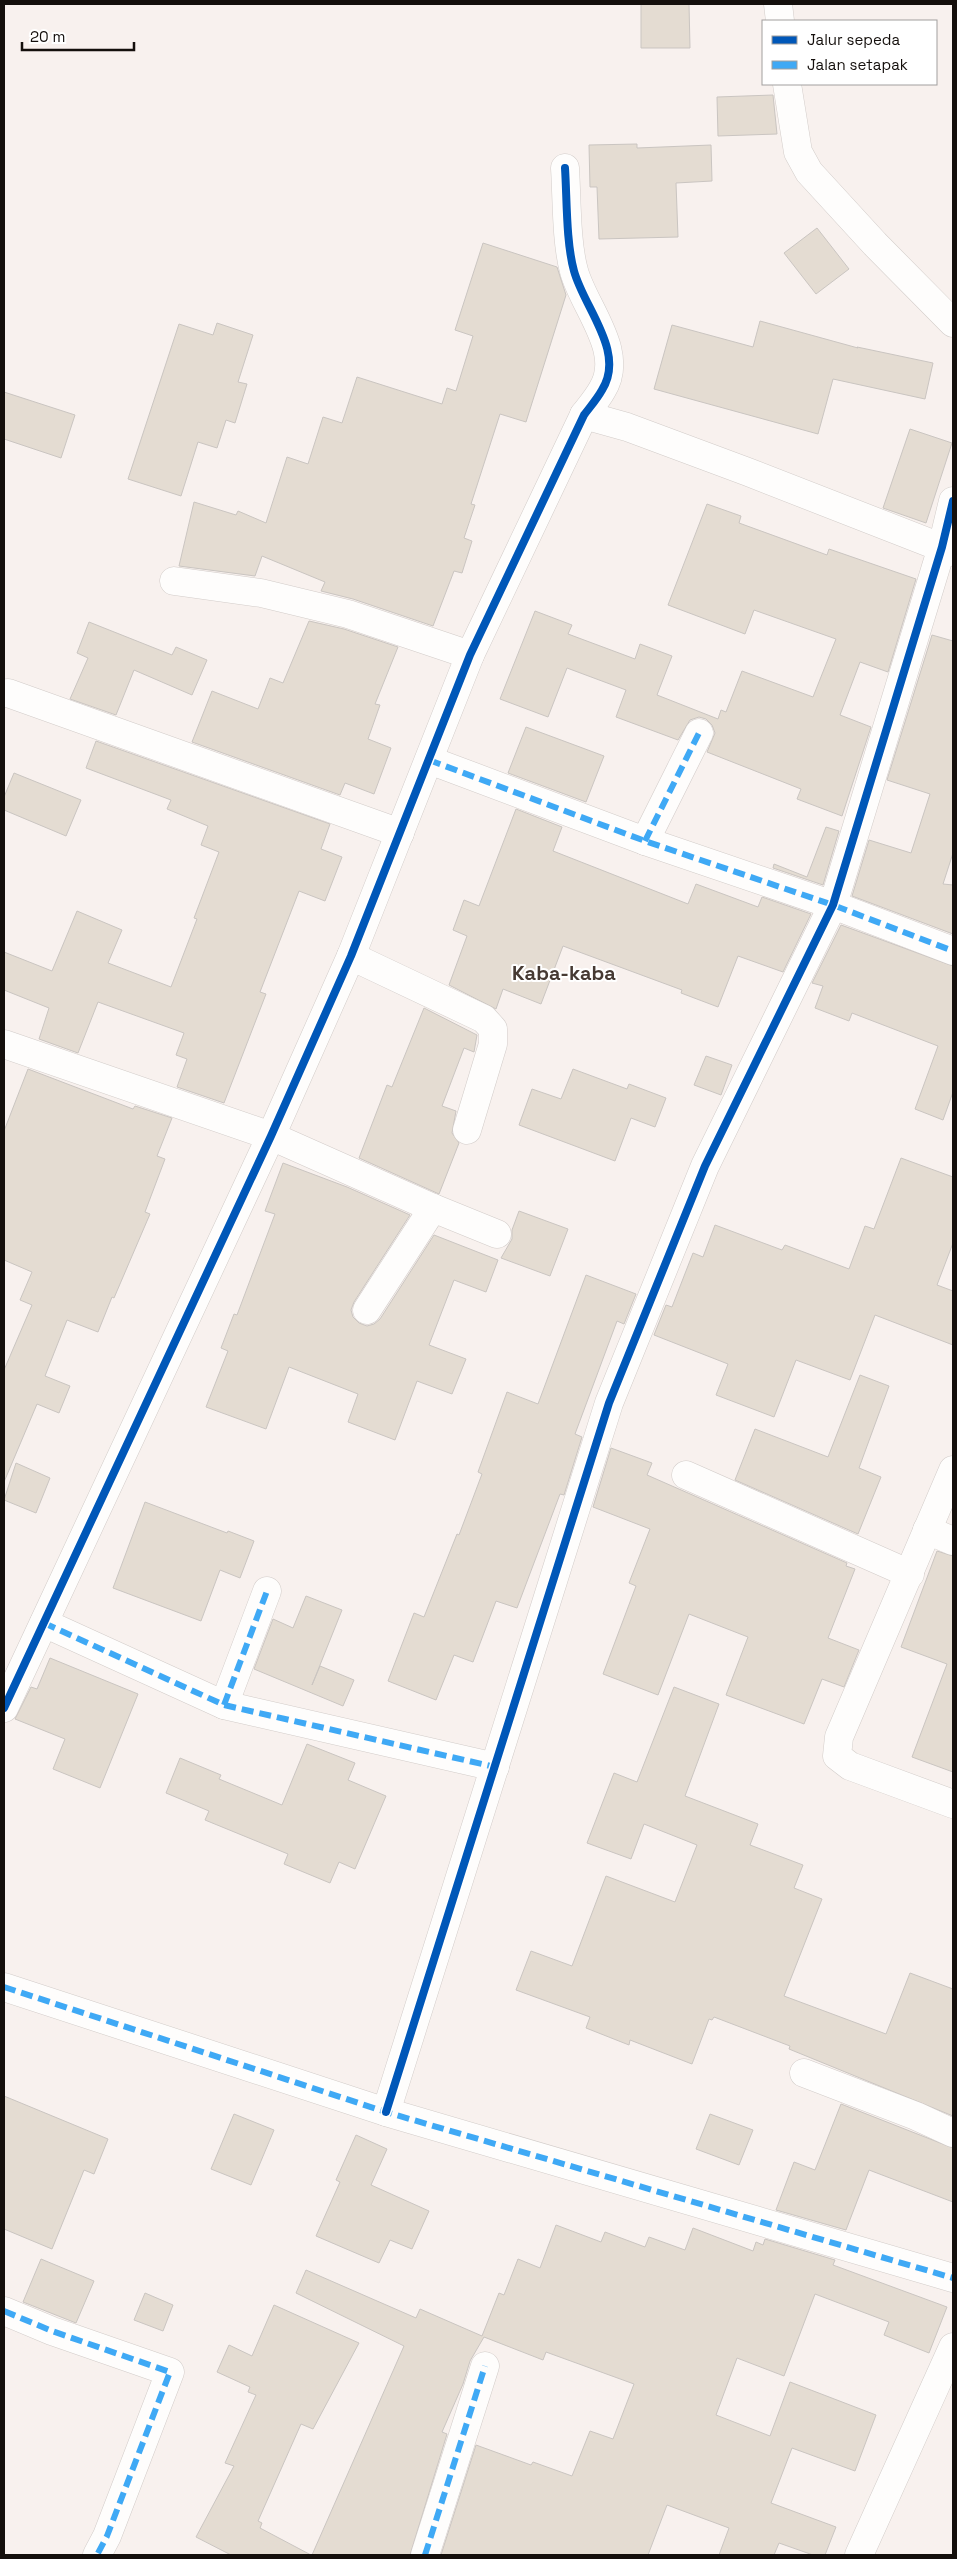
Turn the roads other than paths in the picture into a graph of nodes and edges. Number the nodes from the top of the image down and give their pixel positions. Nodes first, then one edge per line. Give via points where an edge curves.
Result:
1 (778, 4) edge
2 (780, 20) edge
3 (788, 85) edge
4 (565, 168) dead end
5 (953, 323) edge
6 (584, 415) junction
7 (953, 501) edge
8 (948, 550) edge
9 (174, 581) dead end
10 (470, 654) junction
11 (8, 693) dead end
12 (699, 733) dead end
13 (428, 760) junction
14 (400, 833) junction
15 (645, 840) junction
16 (833, 905) junction
17 (953, 951) edge
18 (351, 956) junction
19 (4, 1044) edge
20 (467, 1130) dead end
21 (271, 1136) junction
22 (433, 1208) junction
23 (497, 1234) dead end
24 (367, 1310) dead end
25 (953, 1470) edge
26 (686, 1475) dead end
27 (927, 1530) junction
28 (953, 1541) edge
29 (910, 1574) junction
30 (267, 1591) dead end
31 (44, 1623) junction
32 (224, 1706) junction
33 (4, 1708) edge
34 (495, 1767) junction
35 (953, 1804) edge
36 (4, 1987) edge
37 (804, 2073) dead end
38 (386, 2112) junction
39 (953, 2133) edge
40 (953, 2278) edge
41 (4, 2311) edge
42 (953, 2347) edge
43 (485, 2366) dead end
44 (97, 2555) edge
45 (425, 2555) edge
46 (859, 2555) edge

1 - 2 street
3 - 5 street via 798,152 809,172
4 - 6 street via 573,269 606,343 610,365 603,390
6 - 8 street via 739,469
6 - 10 street
7 - 8 street
8 - 16 street
9 - 10 street via 261,593 348,614
10 - 13 street
11 - 14 street
12 - 15 street
13 - 14 street
13 - 15 street
14 - 18 street
15 - 16 street
16 - 17 street
16 - 34 street via 705,1166 609,1403
18 - 20 street via 484,1019 494,1029 493,1044
18 - 21 street
19 - 21 street
21 - 22 street
21 - 31 street
22 - 23 street
22 - 24 street
25 - 27 street
26 - 29 street
27 - 28 street
27 - 29 street
29 - 35 street via 839,1737 838,1756 850,1766
30 - 32 street
31 - 32 street
31 - 33 street
32 - 34 street
34 - 38 street
36 - 38 street
37 - 39 street
38 - 40 street
41 - 44 street via 170,2372
42 - 46 street
43 - 45 street

